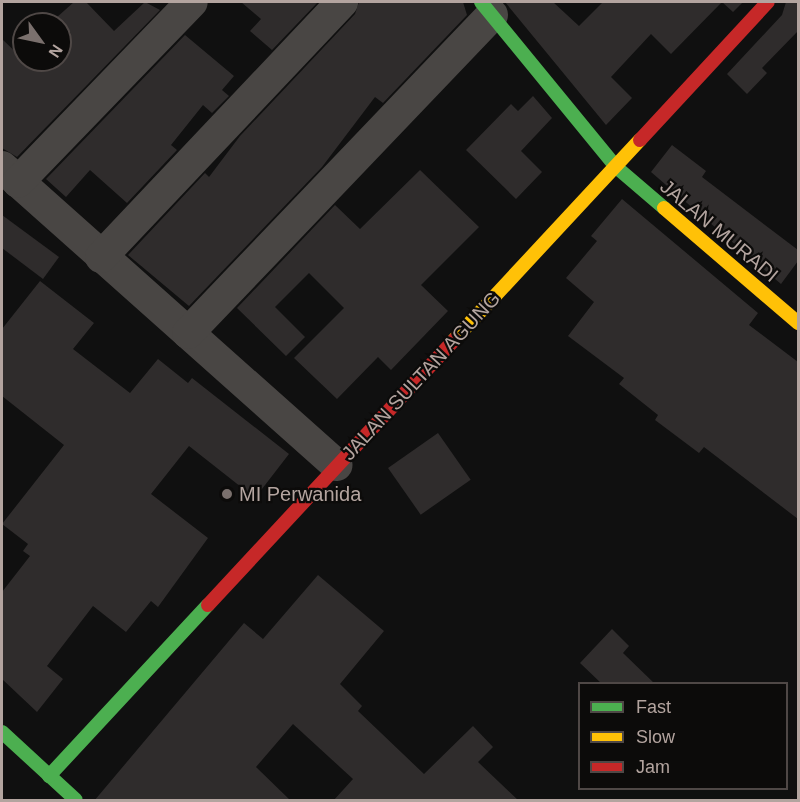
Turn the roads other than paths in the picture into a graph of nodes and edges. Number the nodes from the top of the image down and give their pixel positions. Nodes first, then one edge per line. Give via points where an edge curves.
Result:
1 (192, 2) edge
2 (342, 2) edge
3 (768, 2) edge
4 (487, 8) edge
5 (615, 166) junction
6 (10, 174) edge
7 (101, 257) junction
8 (798, 323) edge
9 (188, 333) junction
10 (337, 465) junction
11 (2, 732) edge
12 (61, 792) edge

1 - 6 street
2 - 7 street
3 - 5 main road, JALAN SULTAN AGUNG
4 - 5 main road, JALAN MURADI
4 - 9 street
5 - 8 main road, JALAN MURADI
5 - 10 main road, JALAN SULTAN AGUNG
6 - 7 street
7 - 9 street
9 - 10 street
10 - 12 main road, JALAN SULTAN AGUNG
11 - 12 main road

